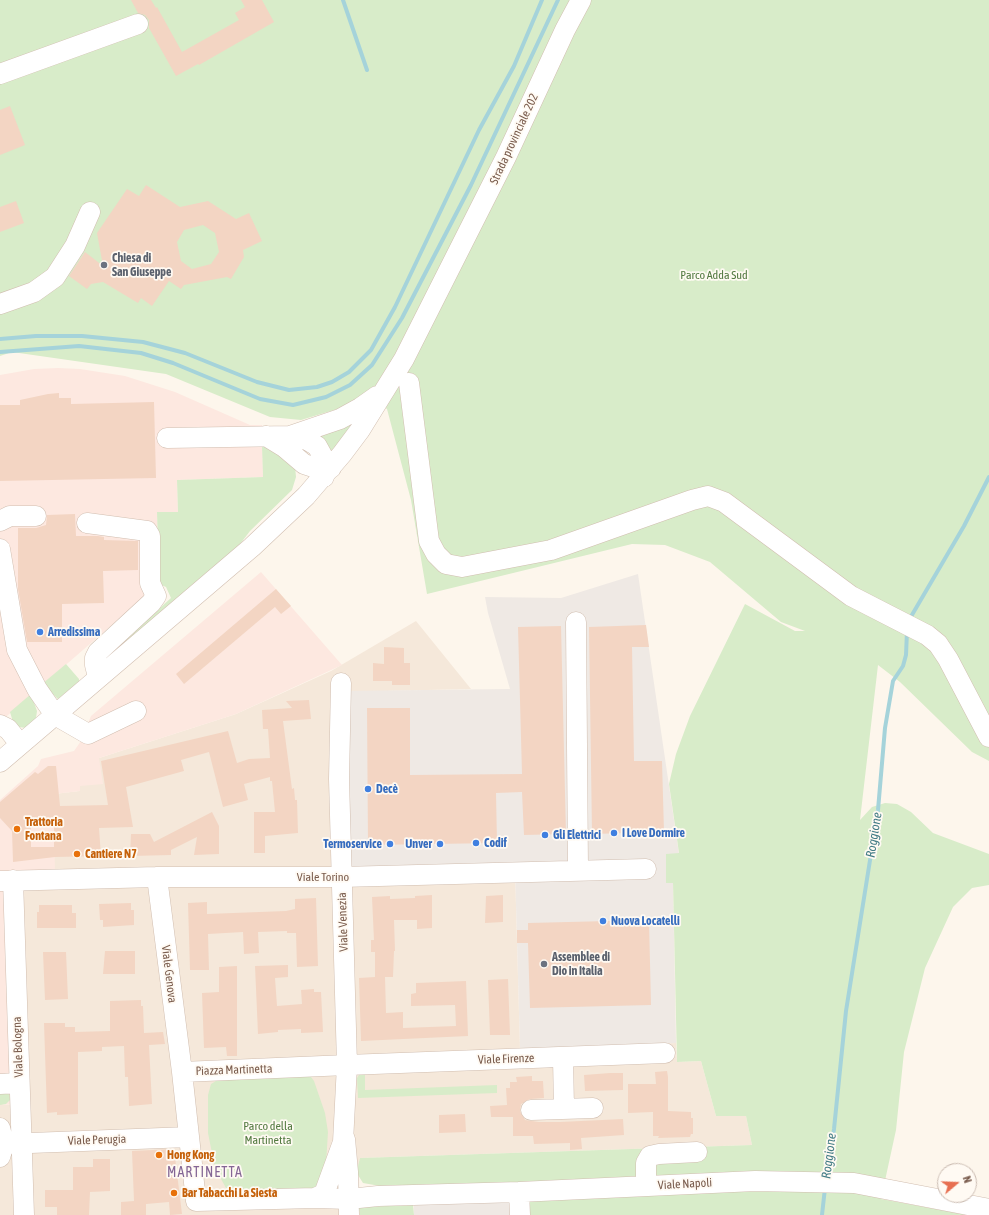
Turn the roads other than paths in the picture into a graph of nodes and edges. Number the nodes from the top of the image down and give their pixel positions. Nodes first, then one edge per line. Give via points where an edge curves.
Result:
1 (581, 0) edge
2 (138, 24) dead end
3 (0, 74) edge
4 (90, 212) dead end
5 (6, 303) edge
6 (409, 383) dead end
7 (385, 390) junction
8 (266, 436) junction
9 (290, 436) junction
10 (167, 438) dead end
11 (297, 458) junction
12 (326, 472) junction
13 (290, 512) junction
14 (36, 516) dead end
15 (0, 521) edge
16 (87, 523) dead end
17 (0, 549) edge
18 (576, 622) dead end
19 (98, 677) junction
20 (341, 683) dead end
21 (136, 710) dead end
22 (55, 715) junction
23 (0, 724) edge
24 (989, 737) edge
25 (20, 744) junction
26 (0, 762) edge
27 (646, 869) dead end
28 (578, 870) junction
29 (157, 877) junction
30 (341, 877) junction
31 (6, 880) edge
32 (665, 1053) dead end
33 (563, 1057) junction
34 (347, 1065) junction
35 (182, 1072) junction
36 (10, 1083) edge
37 (593, 1108) dead end
38 (564, 1109) junction
39 (532, 1110) dead end
40 (344, 1133) junction
41 (189, 1137) junction
42 (6, 1143) edge
43 (697, 1152) dead end
44 (675, 1153) junction
45 (348, 1172) junction
46 (677, 1185) junction
47 (646, 1186) junction
48 (519, 1192) junction
49 (378, 1196) junction
50 (315, 1198) junction
51 (349, 1207) edge
52 (197, 1208) edge
53 (989, 1209) edge
54 (24, 1215) edge
55 (520, 1215) edge

1 - 7 street, Strada provinciale 202 via 446,278
2 - 3 street
4 - 5 street via 75,246 55,277 34,292
6 - 24 street via 429,541 436,554 446,564 462,567 551,550 708,496 724,502 851,596 927,635 938,644
7 - 9 street via 350,414
7 - 12 street, Strada provinciale 202 via 360,430
8 - 9 street
8 - 10 street
8 - 11 street
9 - 12 street via 307,440 316,446 322,455
11 - 12 street
11 - 13 street via 302,480
12 - 13 street, Strada provinciale 202
13 - 19 street, Strada provinciale 202
14 - 15 street via 10,516
16 - 19 street via 147,531 150,536 150,584 156,596 98,652 95,665
17 - 22 street via 17,650 37,689
18 - 28 street
19 - 22 street, Strada provinciale 202
20 - 30 street, Viale Venezia
21 - 22 street via 88,734
22 - 25 street, Strada provinciale 202
23 - 25 street via 8,729
25 - 26 street, Strada provinciale 202
27 - 28 street, Viale Torino
28 - 30 street, Viale Torino
29 - 30 street, Viale Torino
29 - 31 street, Viale Torino
29 - 35 street, Viale Genova
30 - 34 street, Viale Venezia
31 - 36 street, Viale Bologna
32 - 33 street, Viale Firenze
33 - 34 street, Viale Firenze
33 - 38 street
34 - 35 street, Piazza Martinetta
34 - 40 street
35 - 41 street, Piazza Martinetta
36 - 42 street, Viale Bologna
37 - 38 street
38 - 39 street
40 - 45 street
40 - 50 street via 326,1190 324,1194
41 - 42 street, Viale Perugia
41 - 52 street, Piazza Martinetta
42 - 54 street, Viale Bologna
43 - 44 street
44 - 46 street
44 - 47 street via 654,1154 647,1159
45 - 49 street, Viale Napoli via 357,1189
45 - 51 street
46 - 47 street, Viale Napoli
46 - 53 street, Viale Napoli via 755,1181 854,1183
47 - 48 street, Viale Napoli
48 - 49 street, Viale Napoli
48 - 55 street
49 - 51 street, Viale Napoli
50 - 51 street, Piazza Martinetta
50 - 52 street, Piazza Martinetta

